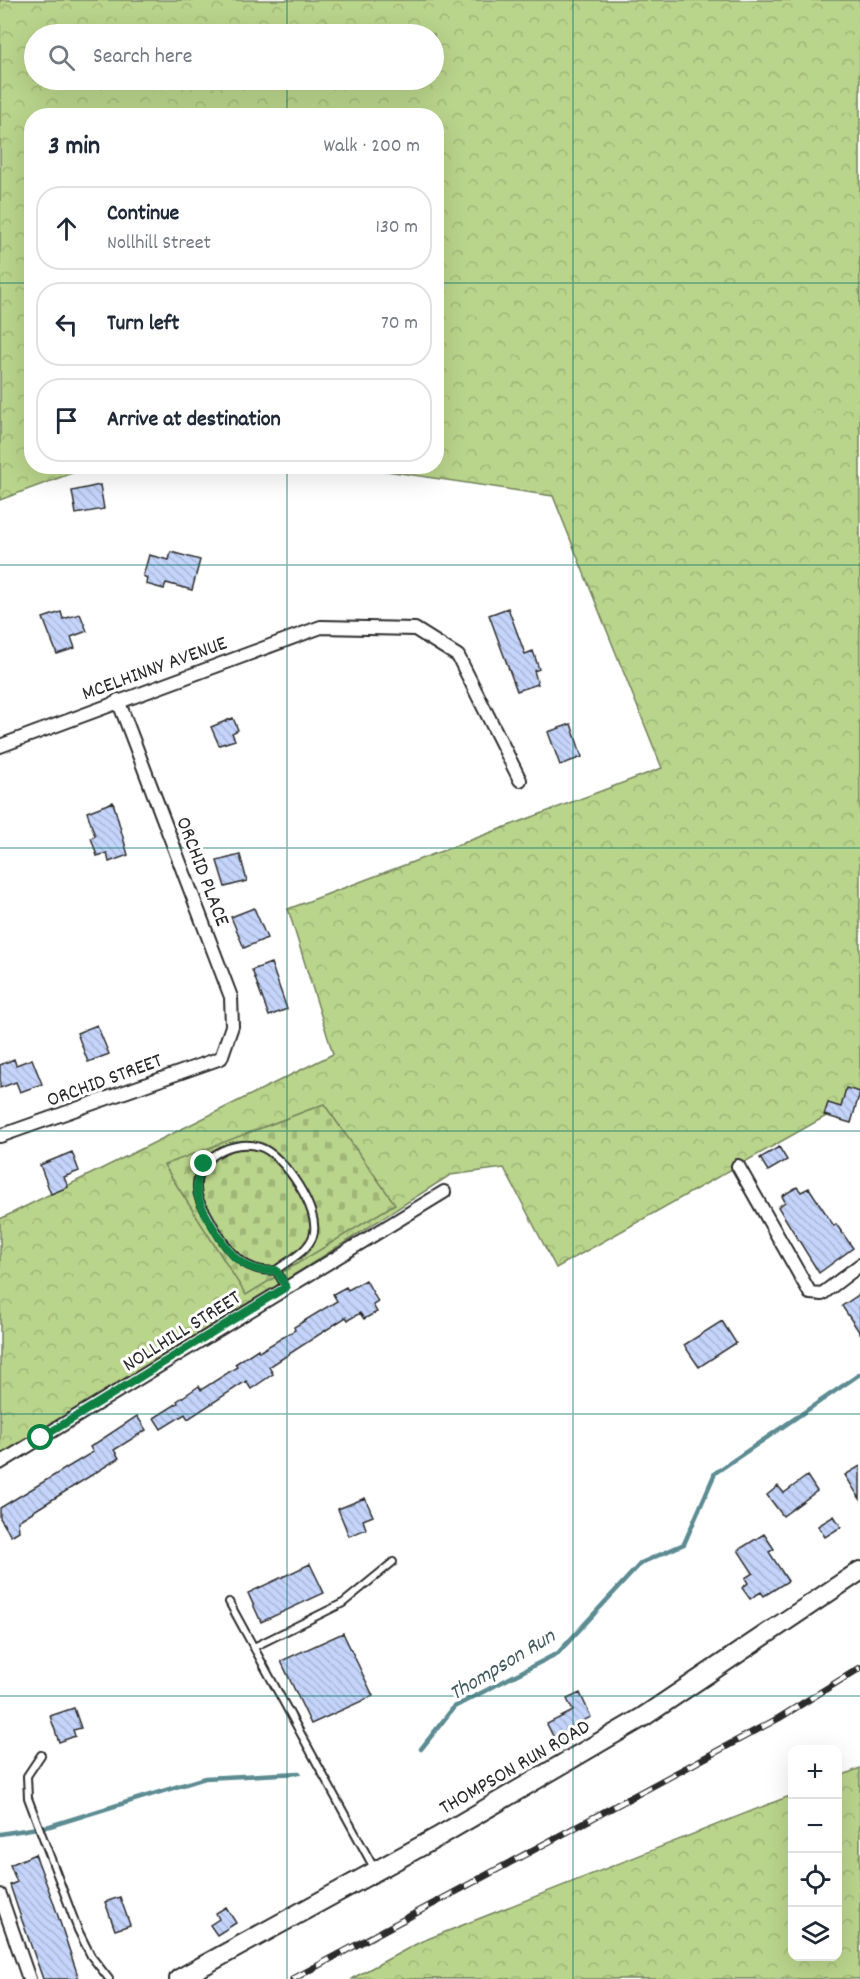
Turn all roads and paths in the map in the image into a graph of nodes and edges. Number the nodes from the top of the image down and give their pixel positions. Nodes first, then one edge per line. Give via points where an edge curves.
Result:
1 (118, 700) junction
2 (0, 746) edge
3 (520, 780) dead end
4 (222, 1058) joint
5 (0, 1136) edge
6 (738, 1166) dead end
7 (444, 1192) dead end
8 (860, 1265) edge
9 (276, 1270) junction
10 (286, 1287) junction
11 (0, 1463) edge
12 (393, 1563) dead end
13 (860, 1571) edge
14 (230, 1602) dead end
15 (254, 1647) junction
16 (41, 1755) dead end
17 (376, 1871) junction
18 (0, 1895) edge
19 (29, 1979) edge
20 (109, 1979) edge
21 (179, 1979) edge

1 - 2 street, MCELHINNY AVENUE
1 - 3 street, MCELHINNY AVENUE via 321,627 415,629 458,656
1 - 4 street, ORCHID PLACE via 231,997 232,1026
4 - 5 street, ORCHID STREET
6 - 8 street via 810,1293 822,1294
7 - 10 street, NOLLHILL STREET
9 - 9 lane via 258,1269 237,1259 198,1197 200,1171 226,1149 256,1146 277,1156 311,1210 315,1226 310,1243
9 - 10 lane
10 - 11 street, NOLLHILL STREET
12 - 15 lane via 343,1603
13 - 17 street, THOMPSON RUN ROAD via 643,1717
14 - 15 lane
15 - 17 lane
16 - 20 lane via 27,1776 28,1798 78,1930
17 - 21 street, THOMPSON RUN ROAD
18 - 19 street

